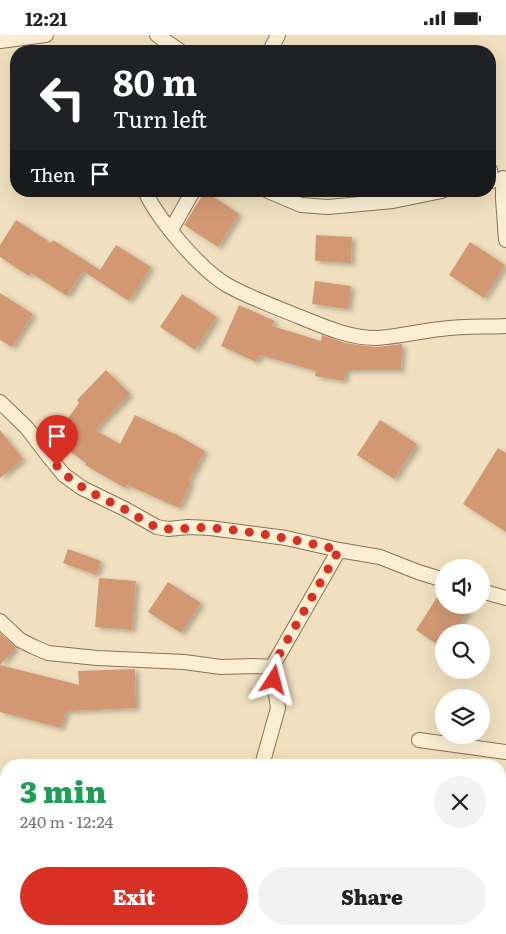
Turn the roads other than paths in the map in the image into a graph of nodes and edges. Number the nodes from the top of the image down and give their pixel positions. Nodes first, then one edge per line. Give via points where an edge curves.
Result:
1 (46, 35) edge
2 (157, 35) edge
3 (0, 41) edge
4 (171, 45) edge
5 (496, 178) edge
6 (148, 197) edge
7 (190, 197) edge
8 (282, 197) edge
9 (413, 197) edge
10 (171, 230) junction
11 (506, 240) edge
12 (506, 326) edge
13 (0, 403) edge
14 (339, 550) junction
15 (435, 577) edge
16 (490, 593) edge
17 (506, 597) edge
18 (0, 621) edge
19 (272, 667) junction
20 (419, 741) dead end
21 (506, 752) edge
22 (264, 759) edge

1 - 3 street
2 - 4 street
5 - 11 street via 503,199
6 - 10 street
7 - 10 street
8 - 9 street via 301,205 328,207
10 - 12 street via 182,245 226,284 334,331 377,338 443,329
13 - 14 street via 27,428 64,475 82,488 157,527 236,531
14 - 15 street via 380,557
14 - 19 street
16 - 17 street
18 - 19 street via 20,640 48,653 221,667
19 - 22 street via 278,708
20 - 21 street

